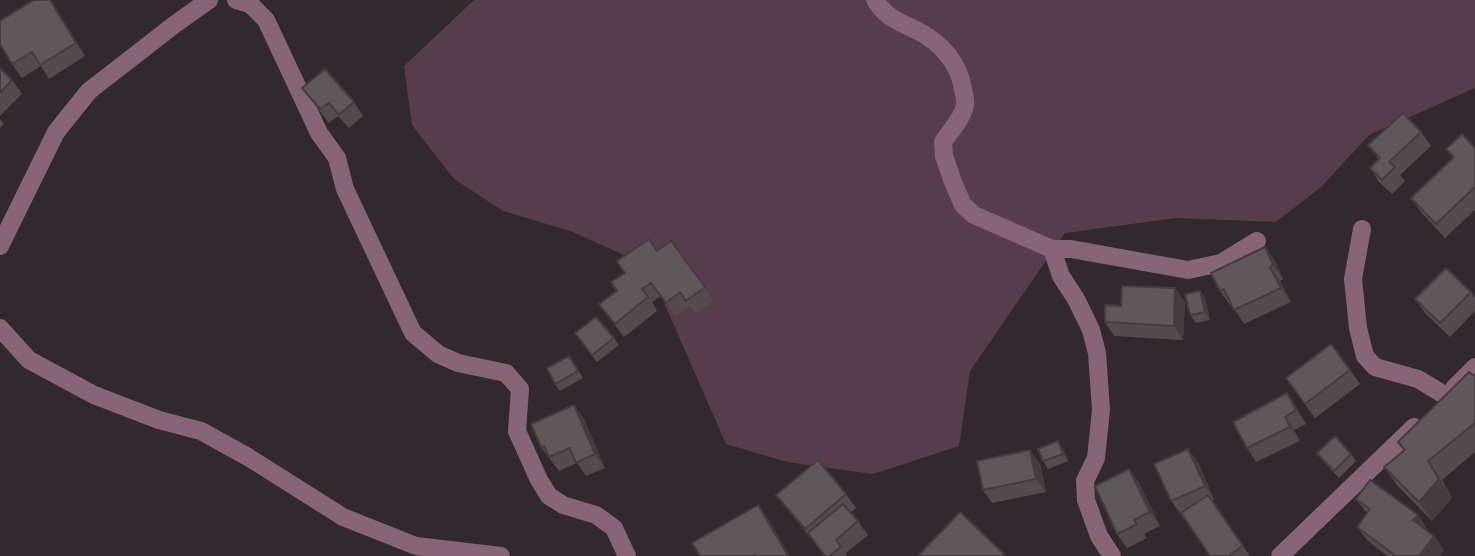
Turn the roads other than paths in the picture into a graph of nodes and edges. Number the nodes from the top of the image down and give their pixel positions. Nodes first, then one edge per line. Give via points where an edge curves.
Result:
1 (209, 0) edge
2 (236, 0) edge
3 (875, 0) edge
4 (1362, 229) dead end
5 (1257, 242) dead end
6 (0, 246) edge
7 (1052, 249) junction
8 (0, 328) edge
9 (1475, 367) edge
10 (1436, 406) junction
11 (501, 556) edge
12 (627, 556) edge
13 (1112, 556) edge
14 (1280, 556) edge

1 - 6 street via 89,91 56,132
2 - 12 street via 250,4 266,20 319,133 337,158 345,189 413,333 438,354 458,363 506,373 520,389 517,431 549,496 614,527
3 - 7 street via 897,22 936,43 961,75 965,104 943,142 963,205 974,215
4 - 10 street via 1353,279 1365,356 1374,367 1418,379
5 - 7 street via 1221,263 1188,270
7 - 13 street via 1061,276 1091,330 1097,353 1101,410 1096,458 1085,481 1086,500
8 - 11 street via 29,360 94,395 201,431 344,517 416,546
9 - 10 street
10 - 14 street

